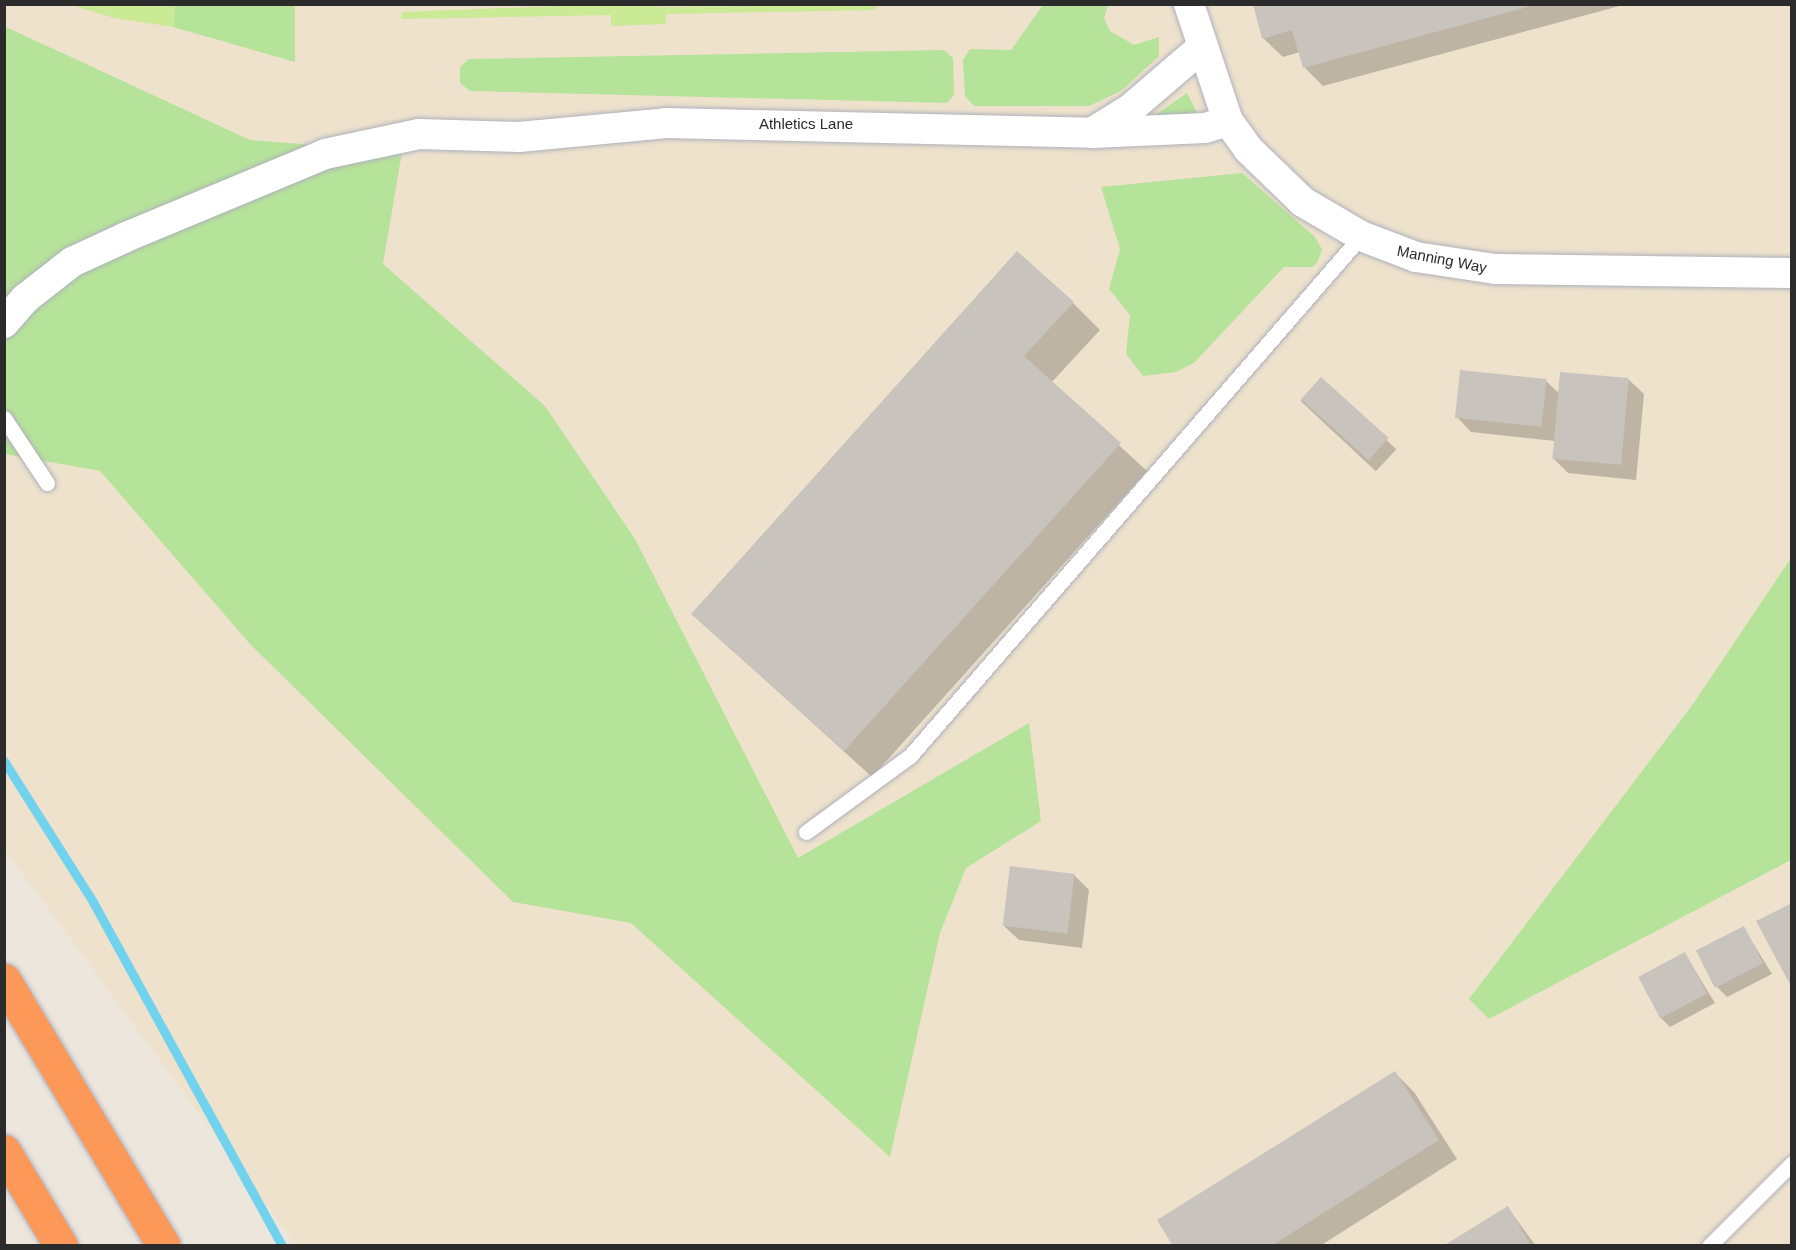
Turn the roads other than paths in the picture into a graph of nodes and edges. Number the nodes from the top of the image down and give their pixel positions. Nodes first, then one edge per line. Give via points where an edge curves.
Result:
1 (1189, 4) edge
2 (1201, 48) junction
3 (1228, 121) junction
4 (1093, 133) junction
5 (1360, 236) junction
6 (1791, 273) edge
7 (4, 323) edge
8 (4, 418) edge
9 (47, 483) dead end
10 (806, 832) dead end
11 (4, 980) edge
12 (4, 1151) edge
13 (1791, 1163) edge
14 (61, 1245) edge
15 (164, 1245) edge
16 (1709, 1245) edge

1 - 2 street, Manning Way
2 - 3 street, Manning Way
2 - 4 street via 1129,110
3 - 4 street, Athletics Lane via 1205,128
3 - 5 street, Manning Way via 1248,149 1303,202
4 - 7 street, Athletics Lane via 666,123 519,137 419,134 325,154 72,262 26,297
5 - 6 street, Manning Way via 1416,257 1495,269
5 - 10 lane via 910,756
8 - 9 lane
11 - 15 highway
12 - 14 highway
13 - 16 lane

